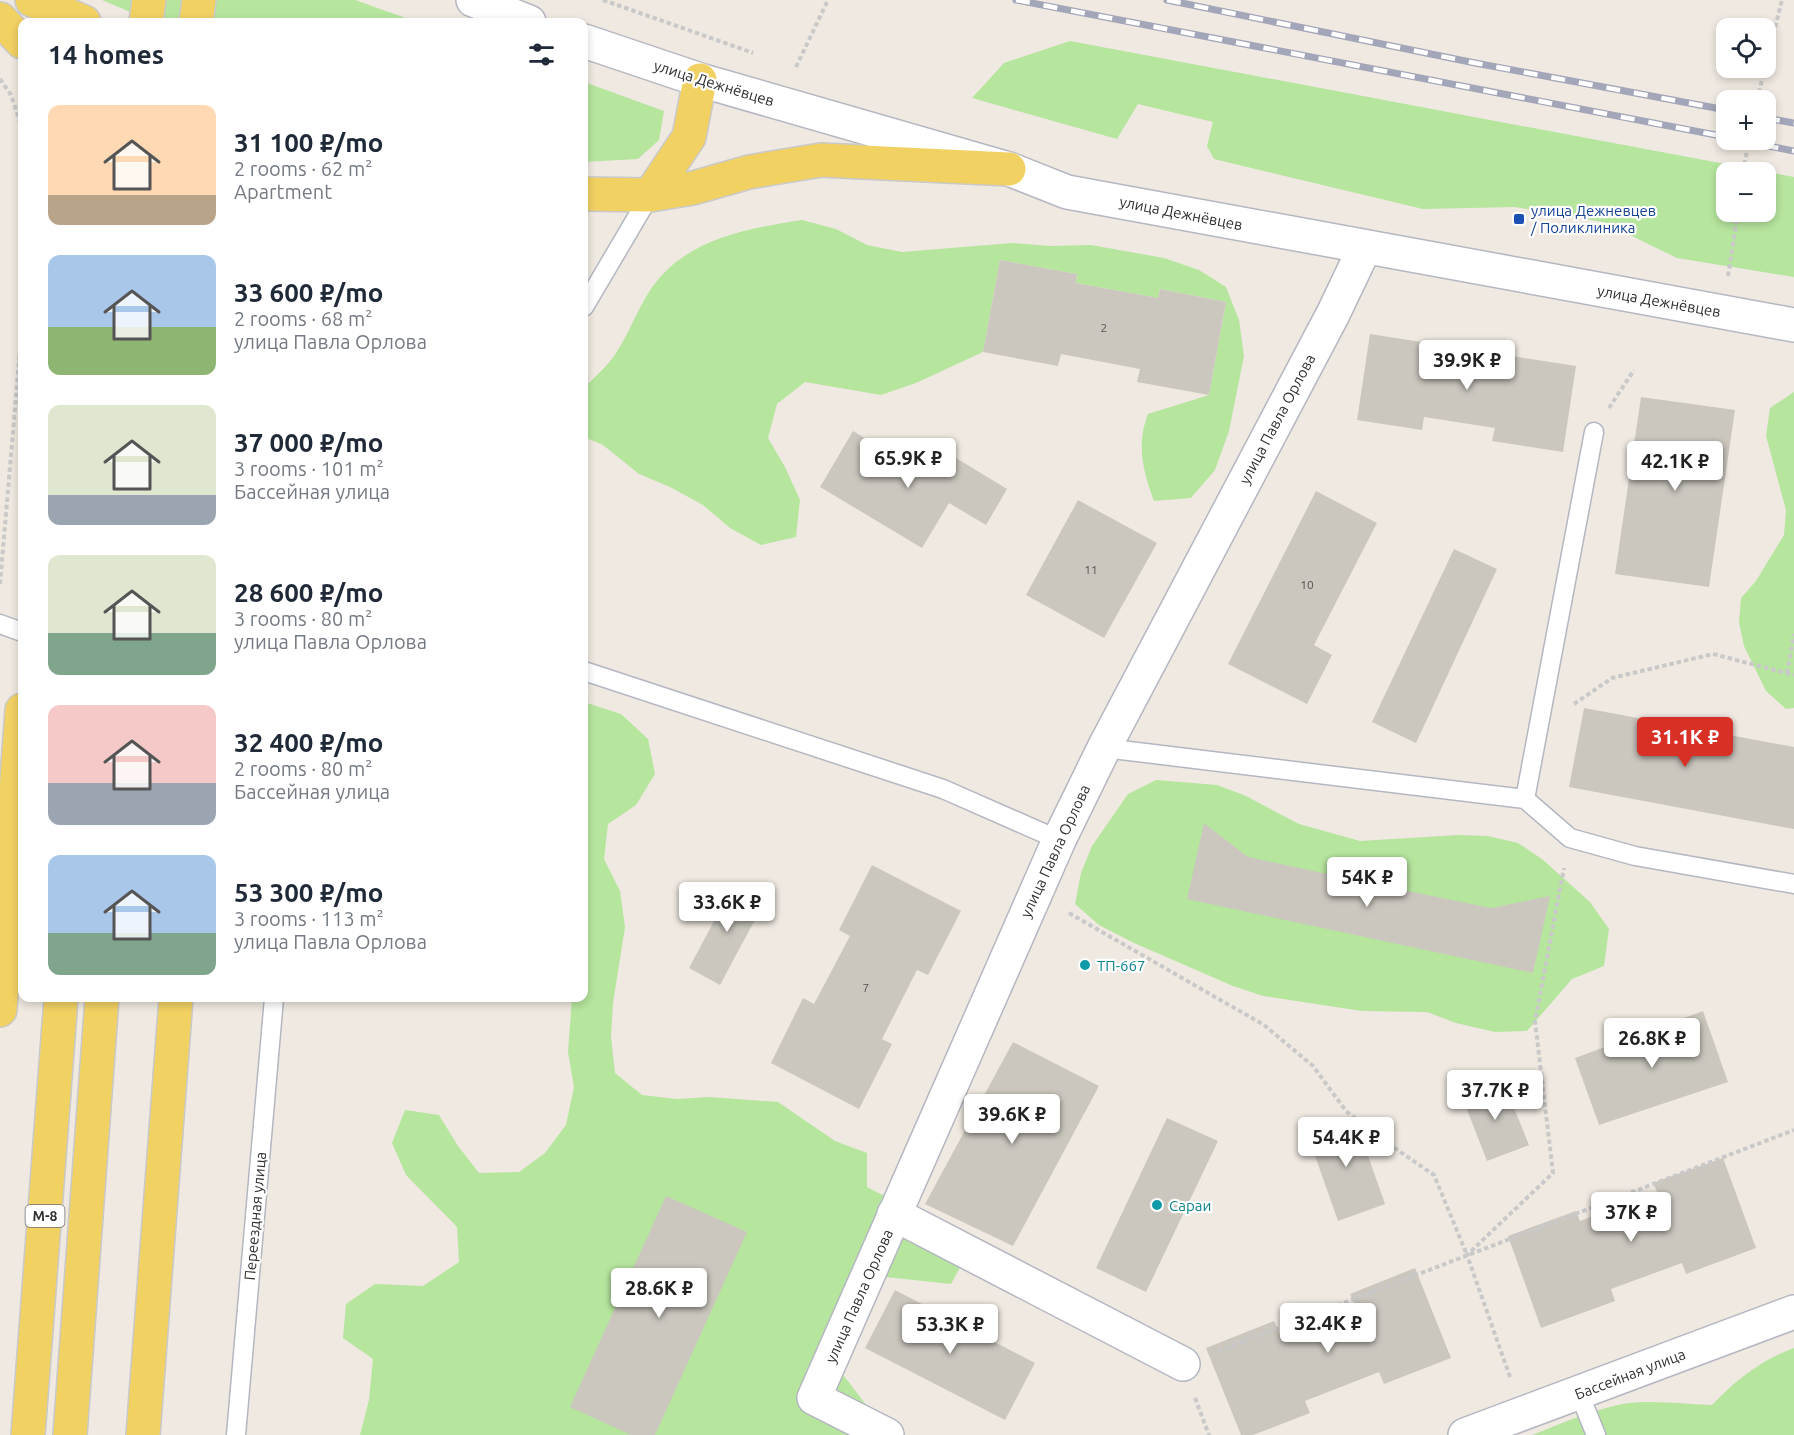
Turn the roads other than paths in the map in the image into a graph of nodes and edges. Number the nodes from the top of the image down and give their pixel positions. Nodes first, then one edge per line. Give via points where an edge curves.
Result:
1 (32, 0) edge
2 (149, 0) edge
3 (199, 0) edge
4 (472, 0) edge
5 (75, 18) edge
6 (147, 18) edge
7 (197, 18) edge
8 (519, 18) edge
9 (0, 19) edge
10 (18, 38) edge
11 (588, 42) edge
12 (700, 80) junction
13 (1009, 169) junction
14 (588, 194) edge
15 (650, 195) junction
16 (1365, 247) junction
17 (588, 300) edge
18 (1794, 325) edge
19 (1594, 432) road end
20 (0, 624) edge
21 (18, 631) edge
22 (588, 672) edge
23 (1104, 748) junction
24 (18, 765) edge
25 (1525, 799) junction
26 (1059, 840) junction
27 (1794, 884) edge
28 (61, 1002) edge
29 (102, 1002) edge
30 (176, 1002) edge
31 (274, 1002) edge
32 (0, 1010) edge
33 (894, 1214) junction
34 (1794, 1312) edge
35 (1183, 1364) road end
36 (1579, 1393) junction
37 (28, 1435) edge
38 (70, 1435) edge
39 (143, 1435) edge
40 (236, 1435) edge
41 (887, 1435) edge
42 (1465, 1435) edge
43 (1596, 1435) edge

1 - 5 main road
2 - 6 main road
3 - 7 main road
4 - 8 street
9 - 10 main road
11 - 12 street, улица Дежнёвцев
12 - 13 street, улица Дежнёвцев
12 - 15 main road via 689,137
13 - 15 main road via 820,160
13 - 16 street, улица Дежнёвцев via 1067,192
14 - 15 main road
15 - 17 lane
16 - 18 street, улица Дежнёвцев
16 - 23 street, улица Павла Орлова
19 - 25 lane
20 - 21 lane
22 - 26 lane via 943,789
23 - 25 lane
23 - 26 street, улица Павла Орлова
24 - 32 main road
25 - 27 lane via 1570,838 1635,856
26 - 33 street, улица Павла Орлова
28 - 37 main road, М-8
29 - 38 main road, М-8
30 - 39 main road
31 - 40 lane, Переездная улица
33 - 35 street
33 - 41 street, улица Павла Орлова via 814,1398
34 - 36 street, Бассейная улица
36 - 42 street, Бассейная улица
36 - 43 lane

